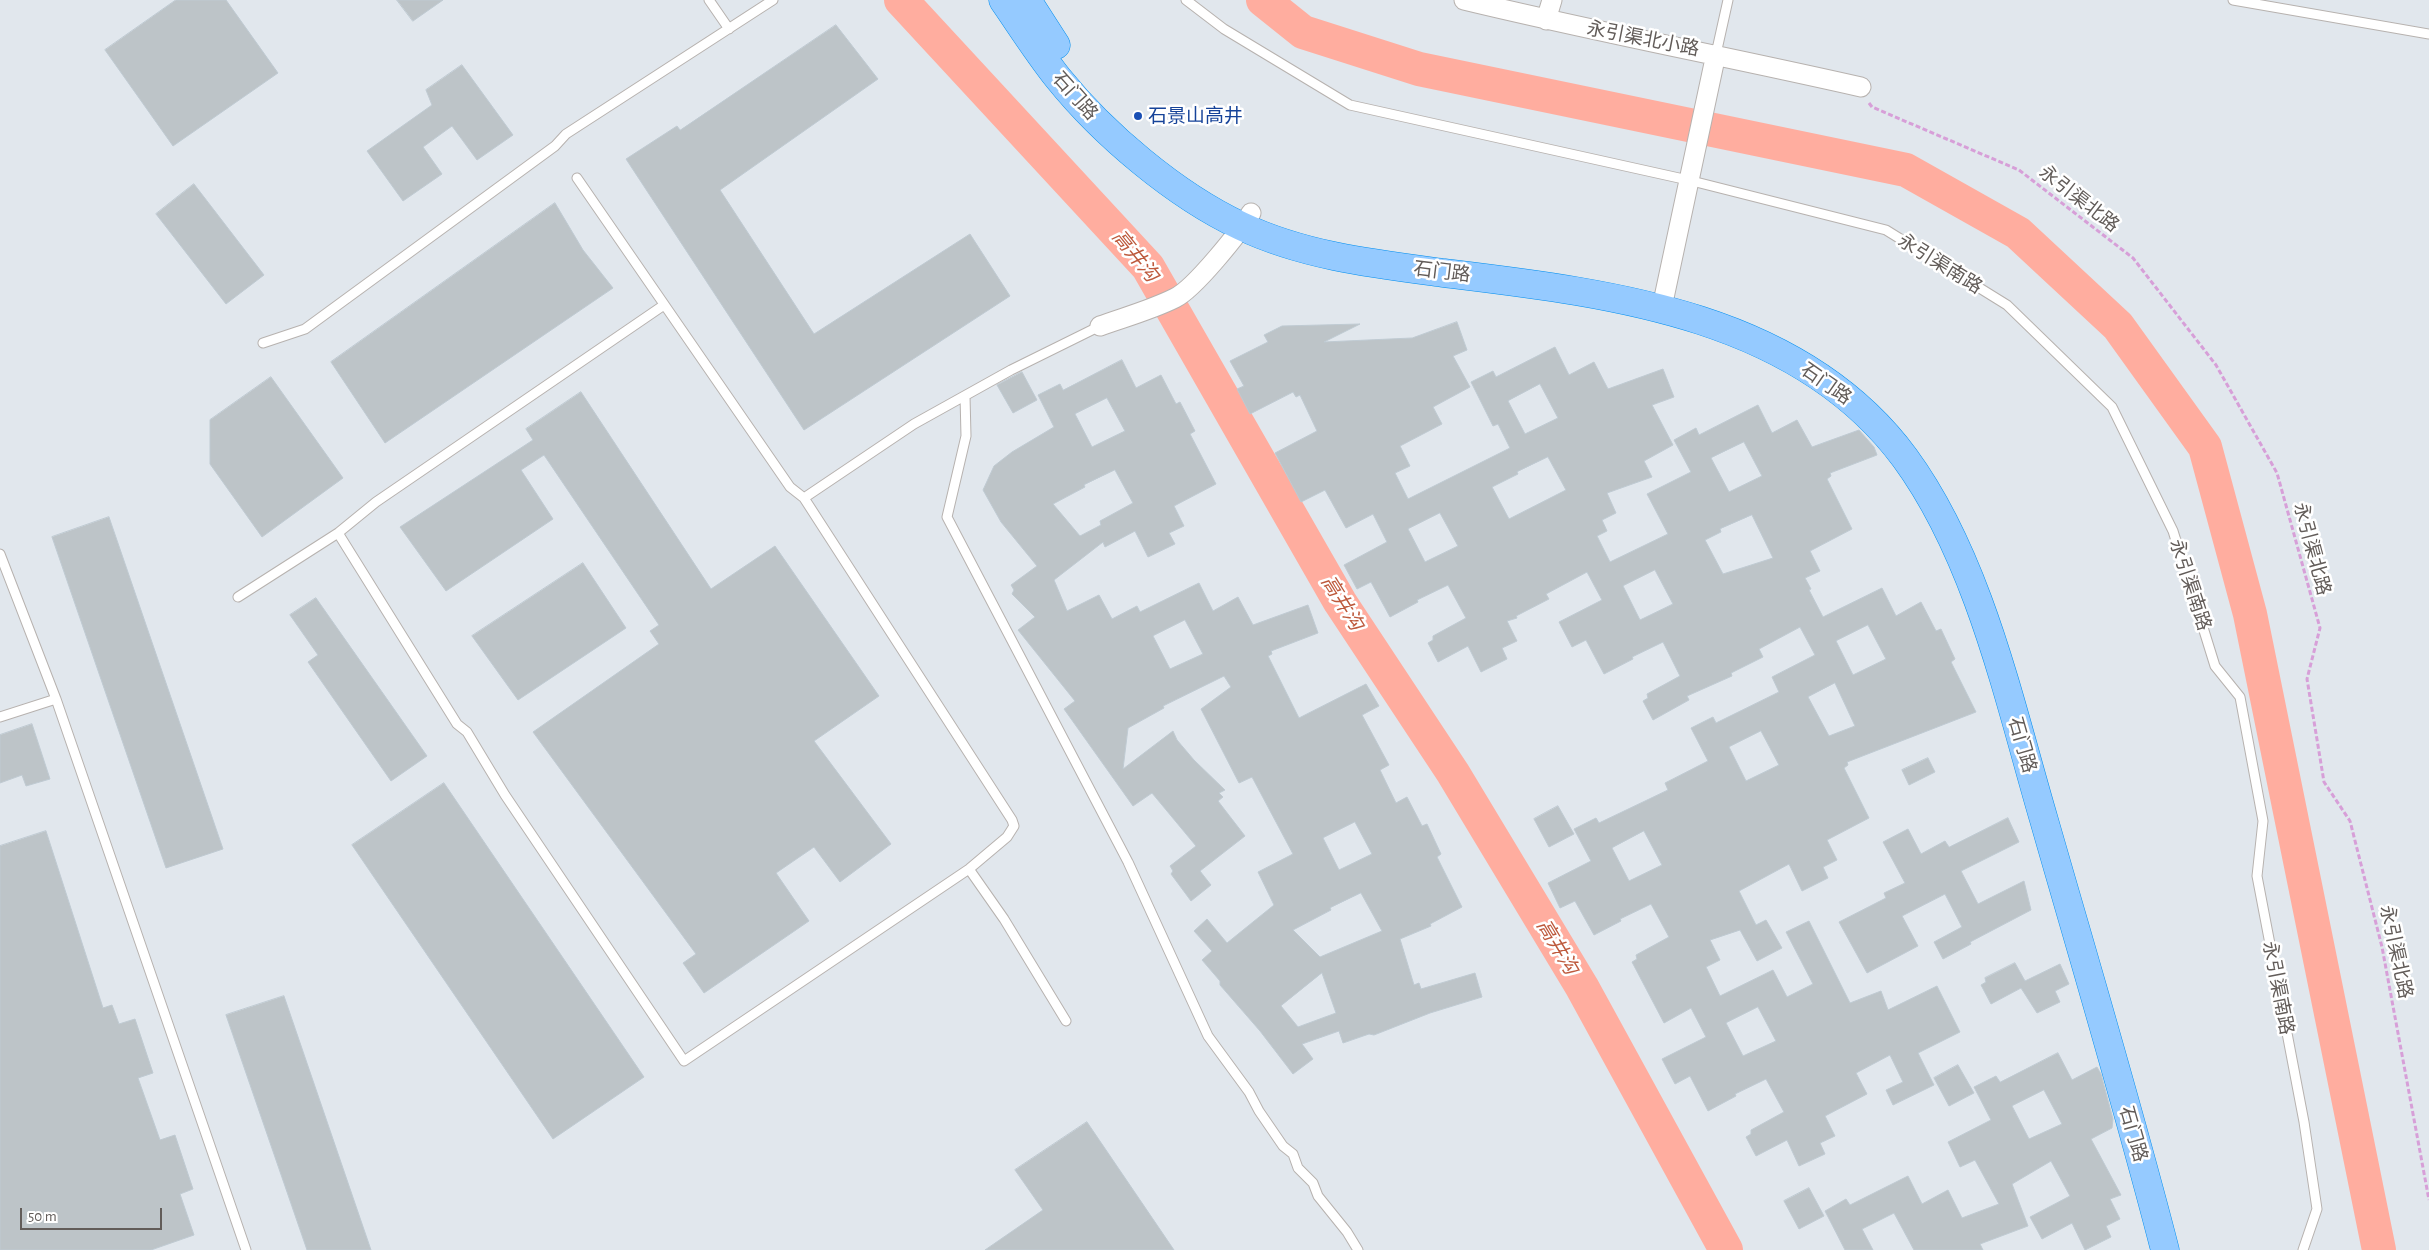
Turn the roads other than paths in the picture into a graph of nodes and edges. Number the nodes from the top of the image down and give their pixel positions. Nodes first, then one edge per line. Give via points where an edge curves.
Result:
1 (709, 0) edge
2 (773, 0) edge
3 (1003, 0) edge
4 (1027, 0) edge
5 (1186, 0) edge
6 (1464, 0) edge
7 (1552, 0) edge
8 (1728, 0) edge
9 (2233, 0) edge
10 (1546, 20) junction
11 (729, 29) junction
12 (2429, 34) edge
13 (1714, 62) junction
14 (1861, 87) road end
15 (577, 178) dead end
16 (1688, 180) junction
17 (1247, 220) junction
18 (1664, 299) junction
19 (664, 305) junction
20 (1100, 326) joint
21 (263, 343) dead end
22 (965, 396) junction
23 (804, 498) junction
24 (338, 533) junction
25 (0, 554) edge
26 (238, 597) dead end
27 (56, 699) junction
28 (0, 717) edge
29 (970, 869) junction
30 (1066, 1021) dead end
31 (246, 1250) edge
32 (1358, 1250) edge
33 (2164, 1250) edge
34 (2182, 1250) edge
35 (2303, 1250) edge

1 - 11 lane
2 - 11 lane
3 - 17 highway, 石门路 via 1057,77 1090,115 1127,149 1204,206
4 - 17 highway, 石门路 via 1063,55 1100,101 1169,161
5 - 16 lane, 永引渠南路 via 1224,29 1350,106
6 - 10 street, 永引渠北小路
7 - 10 street
8 - 13 lane
9 - 12 lane
10 - 13 street, 永引渠北小路
11 - 21 lane via 566,134 555,146 305,329
13 - 14 street
13 - 16 street, 永引渠北小路
15 - 19 lane
16 - 18 street, 永引渠北小路
16 - 35 lane, 永引渠南路 via 1886,230 2007,305 2112,407 2173,531 2215,666 2240,697 2263,821 2257,876 2304,1122 2317,1209
17 - 18 highway, 石门路 via 1370,247
17 - 20 street via 1177,297
18 - 33 highway, 石门路 via 1748,336 1817,375 1867,414 1905,458 1943,519 1973,588 2002,674
18 - 34 highway, 石门路 via 1760,322 1822,358 1886,411 1918,446 1941,479 1991,590 2023,688
19 - 23 lane via 790,488
19 - 24 lane via 376,502
20 - 22 lane
22 - 23 lane via 914,424
22 - 32 lane via 966,436 947,517 1128,862 1208,1036
23 - 29 lane via 1012,820 1014,826 1007,836
24 - 26 lane
24 - 29 lane via 457,724 467,732 505,795 684,1061
25 - 27 lane
27 - 28 lane
27 - 31 lane
29 - 30 lane

